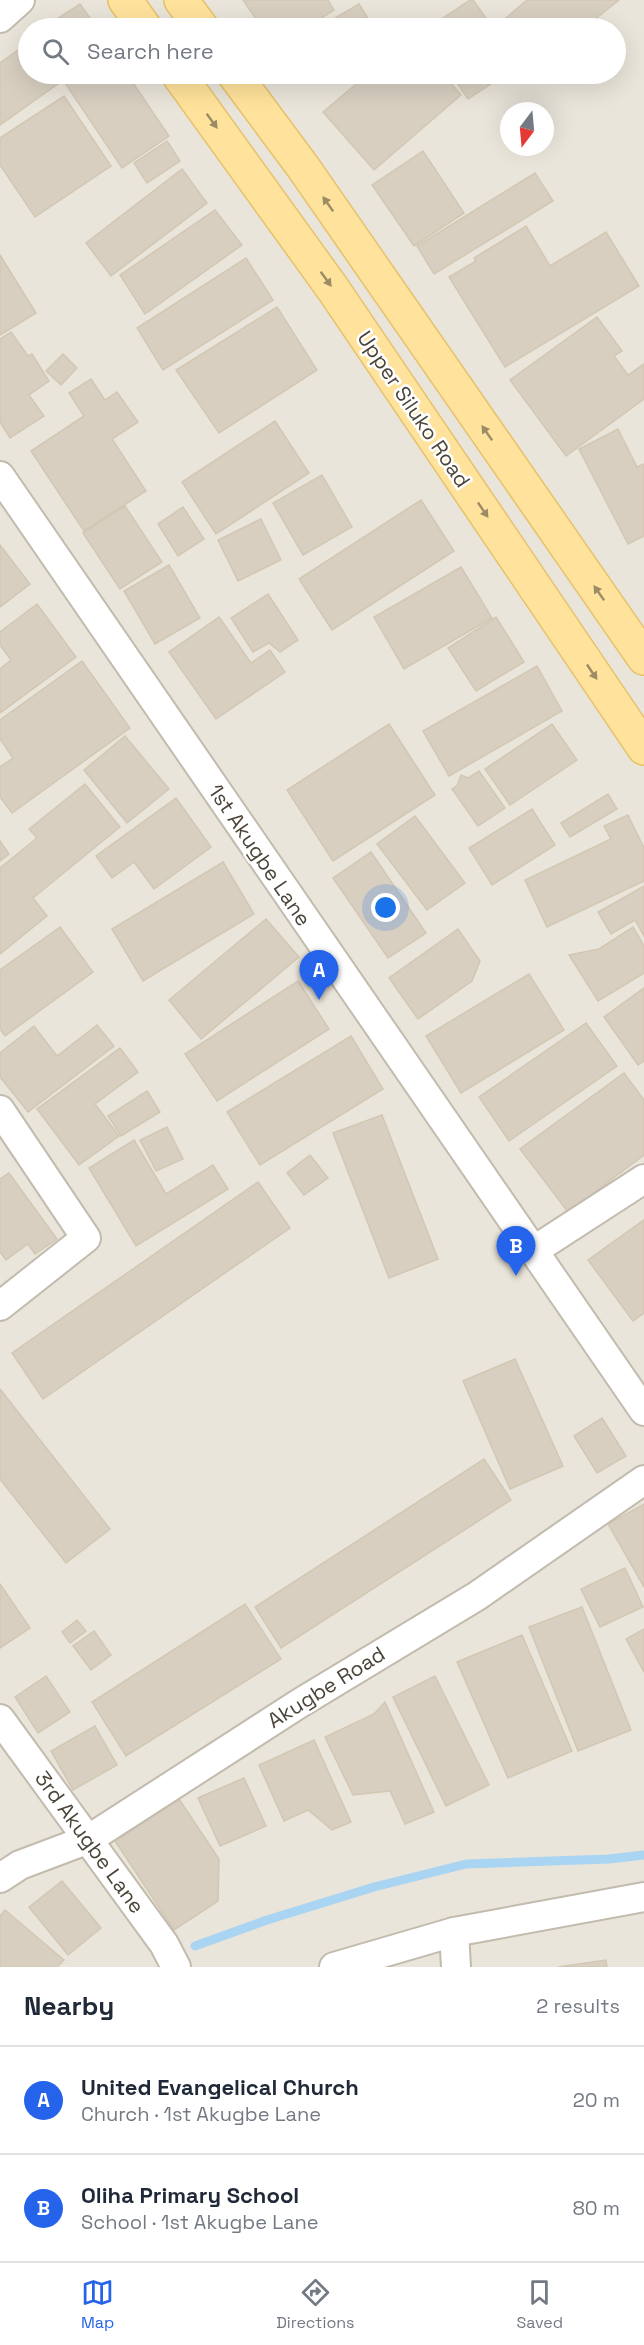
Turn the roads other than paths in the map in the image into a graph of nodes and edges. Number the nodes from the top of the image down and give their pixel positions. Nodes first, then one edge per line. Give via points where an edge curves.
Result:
1 (20, 0) edge
2 (125, 0) edge
3 (181, 0) edge
4 (0, 18) edge
5 (138, 18) edge
6 (194, 18) edge
7 (185, 84) edge
8 (241, 84) edge
9 (0, 476) edge
10 (644, 658) edge
11 (644, 748) edge
12 (0, 1110) edge
13 (644, 1179) edge
14 (532, 1251) junction
15 (0, 1306) edge
16 (644, 1411) edge
17 (644, 1480) edge
18 (0, 1719) edge
19 (89, 1839) junction
20 (0, 1878) edge
21 (644, 1897) edge
22 (454, 1932) junction
23 (176, 1967) edge
24 (334, 1967) edge
25 (456, 1967) edge

1 - 4 street
2 - 5 main road
3 - 6 main road
7 -> 11 main road, Upper Siluko Road via 333,289
10 -> 8 main road
9 - 14 street, 1st Akugbe Lane
12 - 15 street via 86,1238
13 - 14 street
14 - 16 street, 1st Akugbe Lane
17 - 19 street, Akugbe Road via 477,1596 300,1702
18 - 19 street, 3rd Akugbe Lane
19 - 20 street, Akugbe Road via 20,1865
19 - 23 street, 3rd Akugbe Lane via 164,1944
21 - 22 street
22 - 24 street
22 - 25 street

